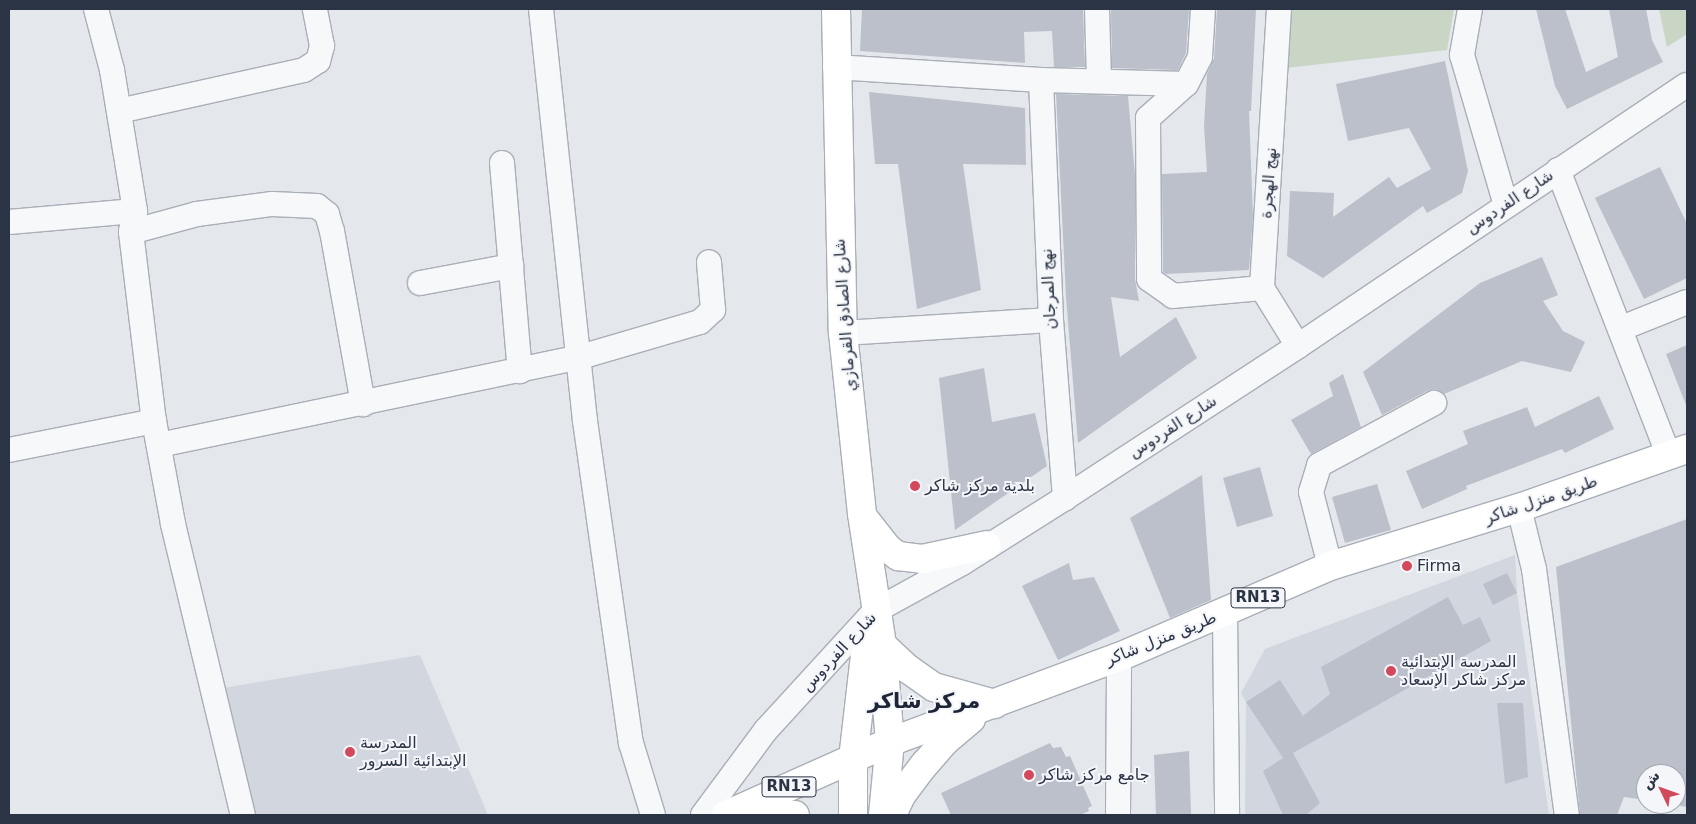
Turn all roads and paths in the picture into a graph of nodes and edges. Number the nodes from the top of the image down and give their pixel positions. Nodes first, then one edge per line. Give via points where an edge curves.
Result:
1 (96, 9) edge
2 (315, 9) edge
3 (541, 9) edge
4 (836, 9) edge
5 (1096, 9) edge
6 (1203, 9) edge
7 (1279, 9) edge
8 (1470, 9) edge
9 (835, 67) junction
10 (1041, 80) junction
11 (1099, 80) junction
12 (1186, 84) junction
13 (1687, 85) edge
14 (119, 111) junction
15 (502, 163) dead end
16 (1558, 170) junction
17 (1506, 205) junction
18 (9, 222) edge
19 (133, 222) junction
20 (708, 262) dead end
21 (511, 266) junction
22 (420, 283) dead end
23 (1262, 288) junction
24 (1687, 302) edge
25 (1050, 320) junction
26 (1622, 328) junction
27 (843, 333) junction
28 (1298, 346) junction
29 (577, 358) junction
30 (520, 371) junction
31 (1434, 403) dead end
32 (363, 404) junction
33 (154, 421) junction
34 (159, 445) junction
35 (9, 450) edge
36 (1678, 452) edge
37 (1065, 498) junction
38 (1519, 508) junction
39 (862, 514) junction
40 (987, 545) junction
41 (1330, 566) junction
42 (1225, 613) junction
43 (878, 625) junction
44 (1119, 656) junction
45 (990, 705) junction
46 (890, 742) junction
47 (853, 760) junction
48 (730, 814) edge
49 (243, 815) edge
50 (652, 815) edge
51 (703, 815) edge
52 (795, 815) edge
53 (854, 815) edge
54 (882, 815) edge
55 (892, 815) edge
56 (1118, 815) edge
57 (1227, 815) edge
58 (1567, 815) edge

1 - 14 street
2 - 14 street via 322,46 318,61 304,70
3 - 29 street
4 - 9 main road, شارع الصادق القرمازي
5 - 11 street
6 - 12 street via 1200,57
7 - 23 street, نهج الهجرة
8 - 17 street via 1462,55
9 - 10 street
9 - 27 main road, شارع الصادق القرمازي
10 - 11 street
10 - 25 street, نهج المرجان
11 - 12 street
12 - 23 street via 1148,118 1149,279 1173,296
13 - 16 street, شارع الفردوس
14 - 19 street
15 - 21 street
16 - 17 street, شارع الفردوس
16 - 26 street
17 - 28 street, شارع الفردوس
18 - 19 street
19 - 32 street via 272,204 317,206 327,214 332,231
19 - 33 street
20 - 29 street via 713,310 700,322
21 - 22 street
21 - 30 street
23 - 28 street
24 - 26 street
25 - 27 street
25 - 37 street, نهج المرجان
26 - 36 street
27 - 39 main road, شارع الصادق القرمازي
28 - 37 street, شارع الفردوس
29 - 30 street
29 - 50 street via 632,744
30 - 32 street
31 - 41 street via 1319,464 1311,492
32 - 34 street via 217,430
33 - 34 street
33 - 35 street
34 - 49 street via 173,524
36 - 38 main road, طريق منزل شاكر / RN13
37 - 40 street, شارع الفردوس
38 - 41 main road, طريق منزل شاكر / RN13
38 - 58 street via 1534,569
39 - 40 main road via 873,532 898,556 922,559
39 - 43 main road, شارع الصادق القرمازي
40 - 43 street, شارع الفردوس
41 - 42 main road, طريق منزل شاكر / RN13
42 - 44 main road, طريق منزل شاكر / RN13
42 - 57 street
43 - 45 main road via 908,669 934,687
43 - 46 main road, شارع الصادق القرمازي
43 - 47 main road, شارع الصادق القرمازي via 864,655
43 - 51 street, شارع الفردوس via 766,730
44 - 45 main road, طريق منزل شاكر / RN13
44 - 56 street
45 - 46 main road, طريق منزل شاكر / RN13
45 - 55 main road via 935,752 902,794
46 - 47 main road, طريق منزل شاكر / RN13
46 - 54 main road, شارع الصادق القرمازي
47 - 48 main road, طريق منزل شاكر / RN13
47 - 53 main road, شارع الصادق القرمازي
48 - 52 main road

